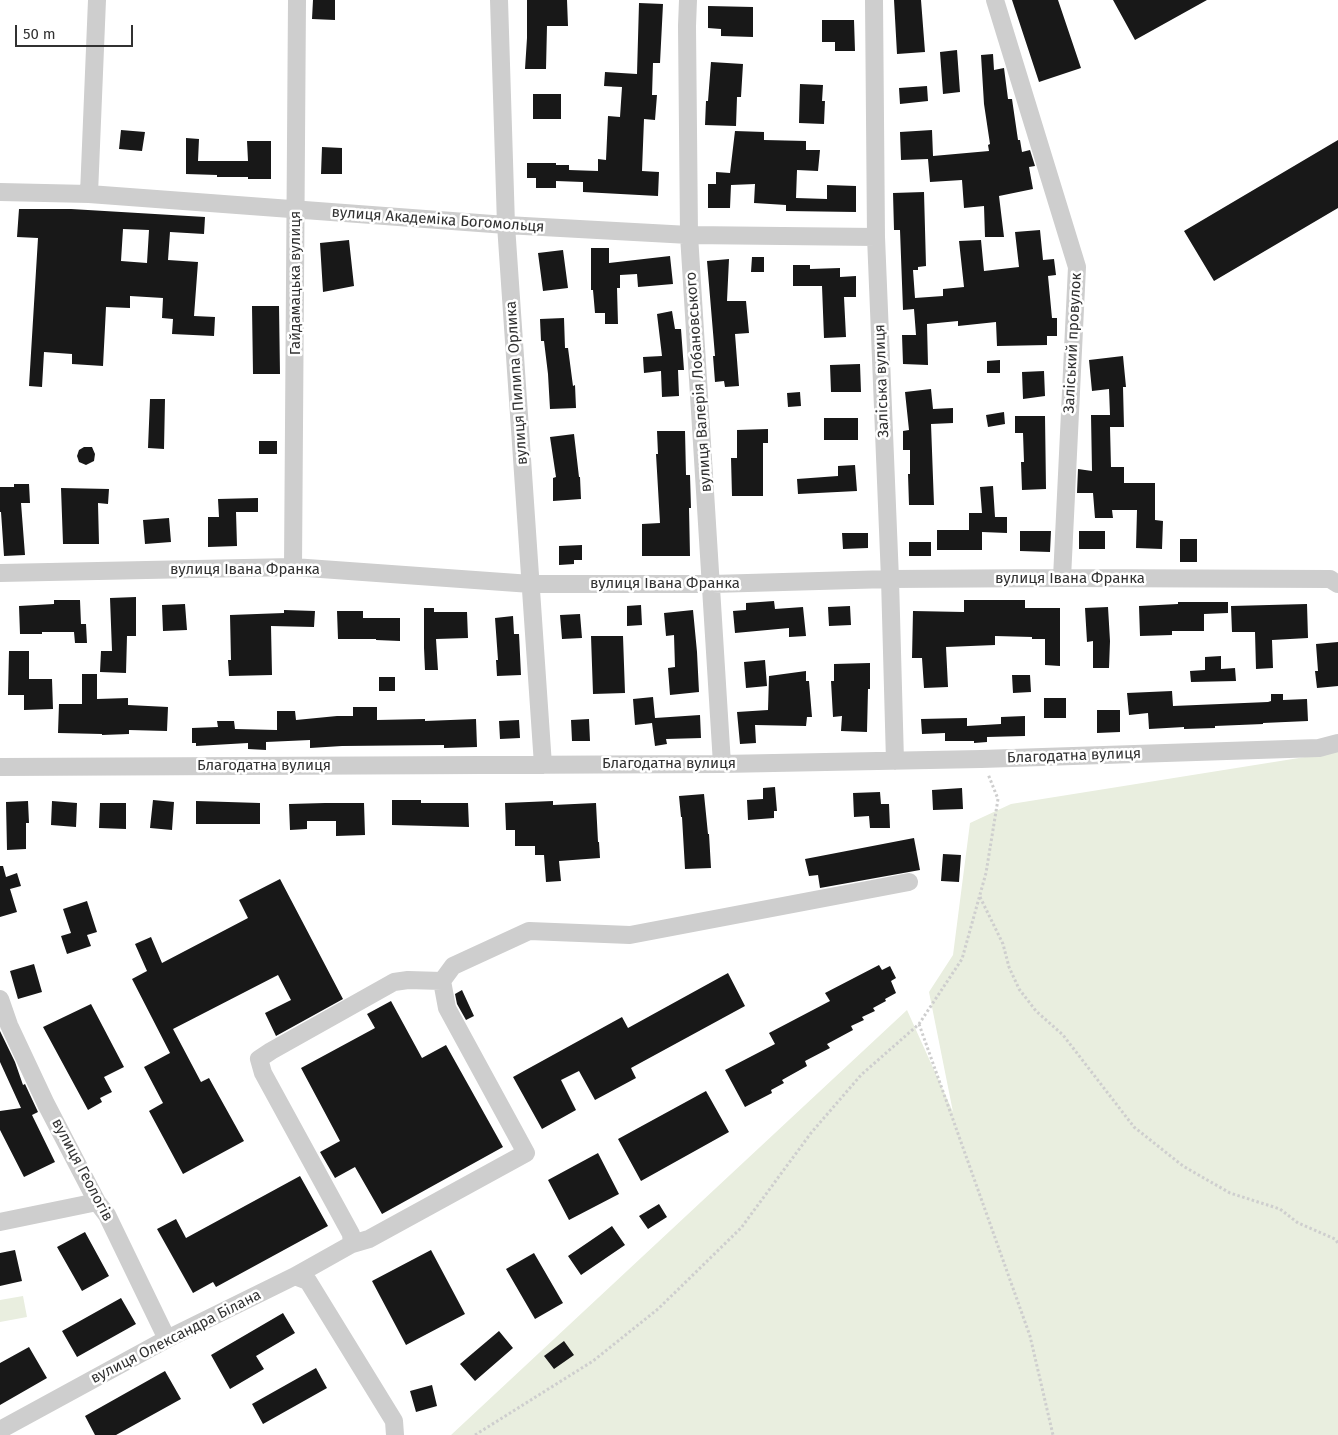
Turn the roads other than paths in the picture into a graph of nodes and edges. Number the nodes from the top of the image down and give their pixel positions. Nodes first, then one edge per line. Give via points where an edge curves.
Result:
1 (97, 0) edge
2 (297, 0) edge
3 (499, 0) edge
4 (688, 0) edge
5 (874, 0) edge
6 (995, 0) edge
7 (0, 192) edge
8 (89, 194) junction
9 (296, 210) junction
10 (506, 225) junction
11 (689, 235) junction
12 (876, 237) junction
13 (293, 567) junction
14 (0, 573) edge
15 (1062, 578) junction
16 (890, 579) junction
17 (1334, 582) edge
18 (531, 584) junction
19 (712, 584) junction
20 (1338, 743) edge
21 (895, 761) junction
22 (722, 764) junction
23 (543, 765) junction
24 (0, 767) edge
25 (908, 882) dead end
26 (442, 981) junction
27 (0, 999) edge
28 (97, 1202) junction
29 (0, 1222) edge
30 (352, 1244) junction
31 (294, 1276) junction
32 (167, 1339) junction
33 (0, 1430) edge
34 (395, 1435) edge

1 - 8 street
2 - 9 street, Гайдамацька вулиця
3 - 10 street, вулиця Пилипа Орлика
4 - 11 street, вулиця Валерія Лобановського
5 - 12 street, Заліська вулиця
6 - 15 street, Заліський провулок via 1077,267
7 - 8 street, вулиця Академіка Богомольця
8 - 9 street, вулиця Академіка Богомольця
9 - 10 street, вулиця Академіка Богомольця
9 - 13 street, Гайдамацька вулиця
10 - 11 street, вулиця Академіка Богомольця
10 - 18 street, вулиця Пилипа Орлика
11 - 12 street, вулиця Академіка Богомольця
11 - 19 street, вулиця Валерія Лобановського
12 - 16 street, Заліська вулиця
13 - 14 street, вулиця Івана Франка
13 - 18 street, вулиця Івана Франка
15 - 16 street, вулиця Івана Франка
15 - 17 street, вулиця Івана Франка
16 - 19 street, вулиця Івана Франка
16 - 21 street, Заліська вулиця
18 - 19 street, вулиця Івана Франка
18 - 23 street, вулиця Пилипа Орлика
19 - 22 street, вулиця Валерія Лобановського
20 - 21 street, Благодатна вулиця via 1319,748
21 - 22 street, Благодатна вулиця
22 - 23 street, Благодатна вулиця
23 - 24 street, Благодатна вулиця
25 - 26 street via 630,934 529,930 454,966
26 - 30 street, вулиця Олександра Білана via 448,1008 526,1153 369,1239
26 - 30 street via 394,982 259,1059 263,1073 351,1234
27 - 28 street, вулиця Геологів via 46,1104
28 - 29 street
28 - 32 street, вулиця Геологів
30 - 31 street, вулиця Олександра Білана
31 - 32 street, вулиця Олександра Білана
31 - 34 street via 308,1281 394,1421
32 - 33 street, вулиця Олександра Білана

